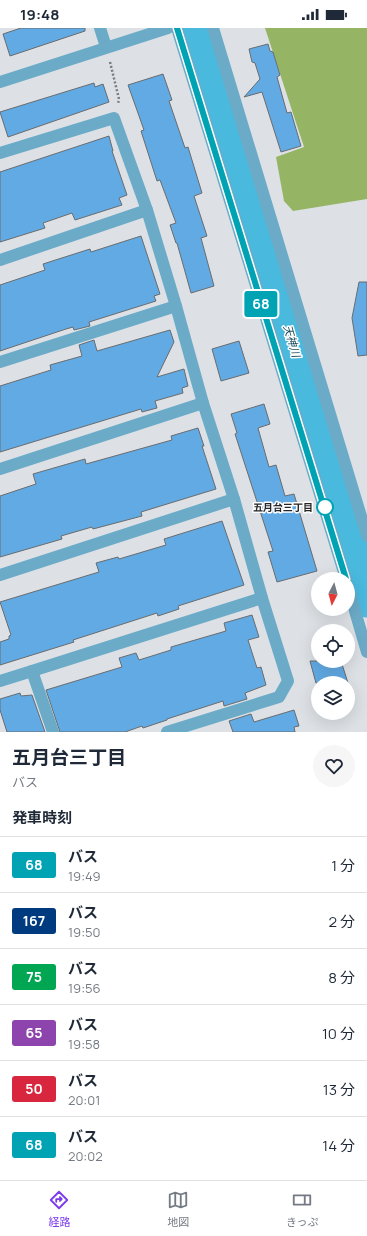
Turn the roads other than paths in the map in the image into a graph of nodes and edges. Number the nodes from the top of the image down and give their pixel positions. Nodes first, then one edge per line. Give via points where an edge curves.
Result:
1 (100, 28) edge
2 (168, 28) edge
3 (177, 28) edge
4 (213, 28) edge
5 (106, 47) junction
6 (0, 82) edge
7 (0, 153) edge
8 (147, 210) junction
9 (0, 260) edge
10 (176, 306) junction
11 (0, 362) edge
12 (204, 403) junction
13 (0, 468) edge
14 (234, 499) junction
15 (367, 536) edge
16 (344, 572) edge
17 (0, 575) edge
18 (262, 598) junction
19 (355, 611) edge
20 (367, 652) edge
21 (32, 671) junction
22 (0, 681) edge
23 (53, 732) edge
24 (167, 732) edge

1 - 5 street
2 - 5 street
3 - 16 street
4 - 15 street
5 - 6 street
7 - 8 street via 114,118
8 - 9 street
8 - 10 street
10 - 11 street
10 - 12 street
12 - 13 street
12 - 14 street
14 - 17 street
14 - 18 street
18 - 21 street
18 - 24 street via 288,681 280,698
19 - 20 street
21 - 22 street
21 - 23 street

